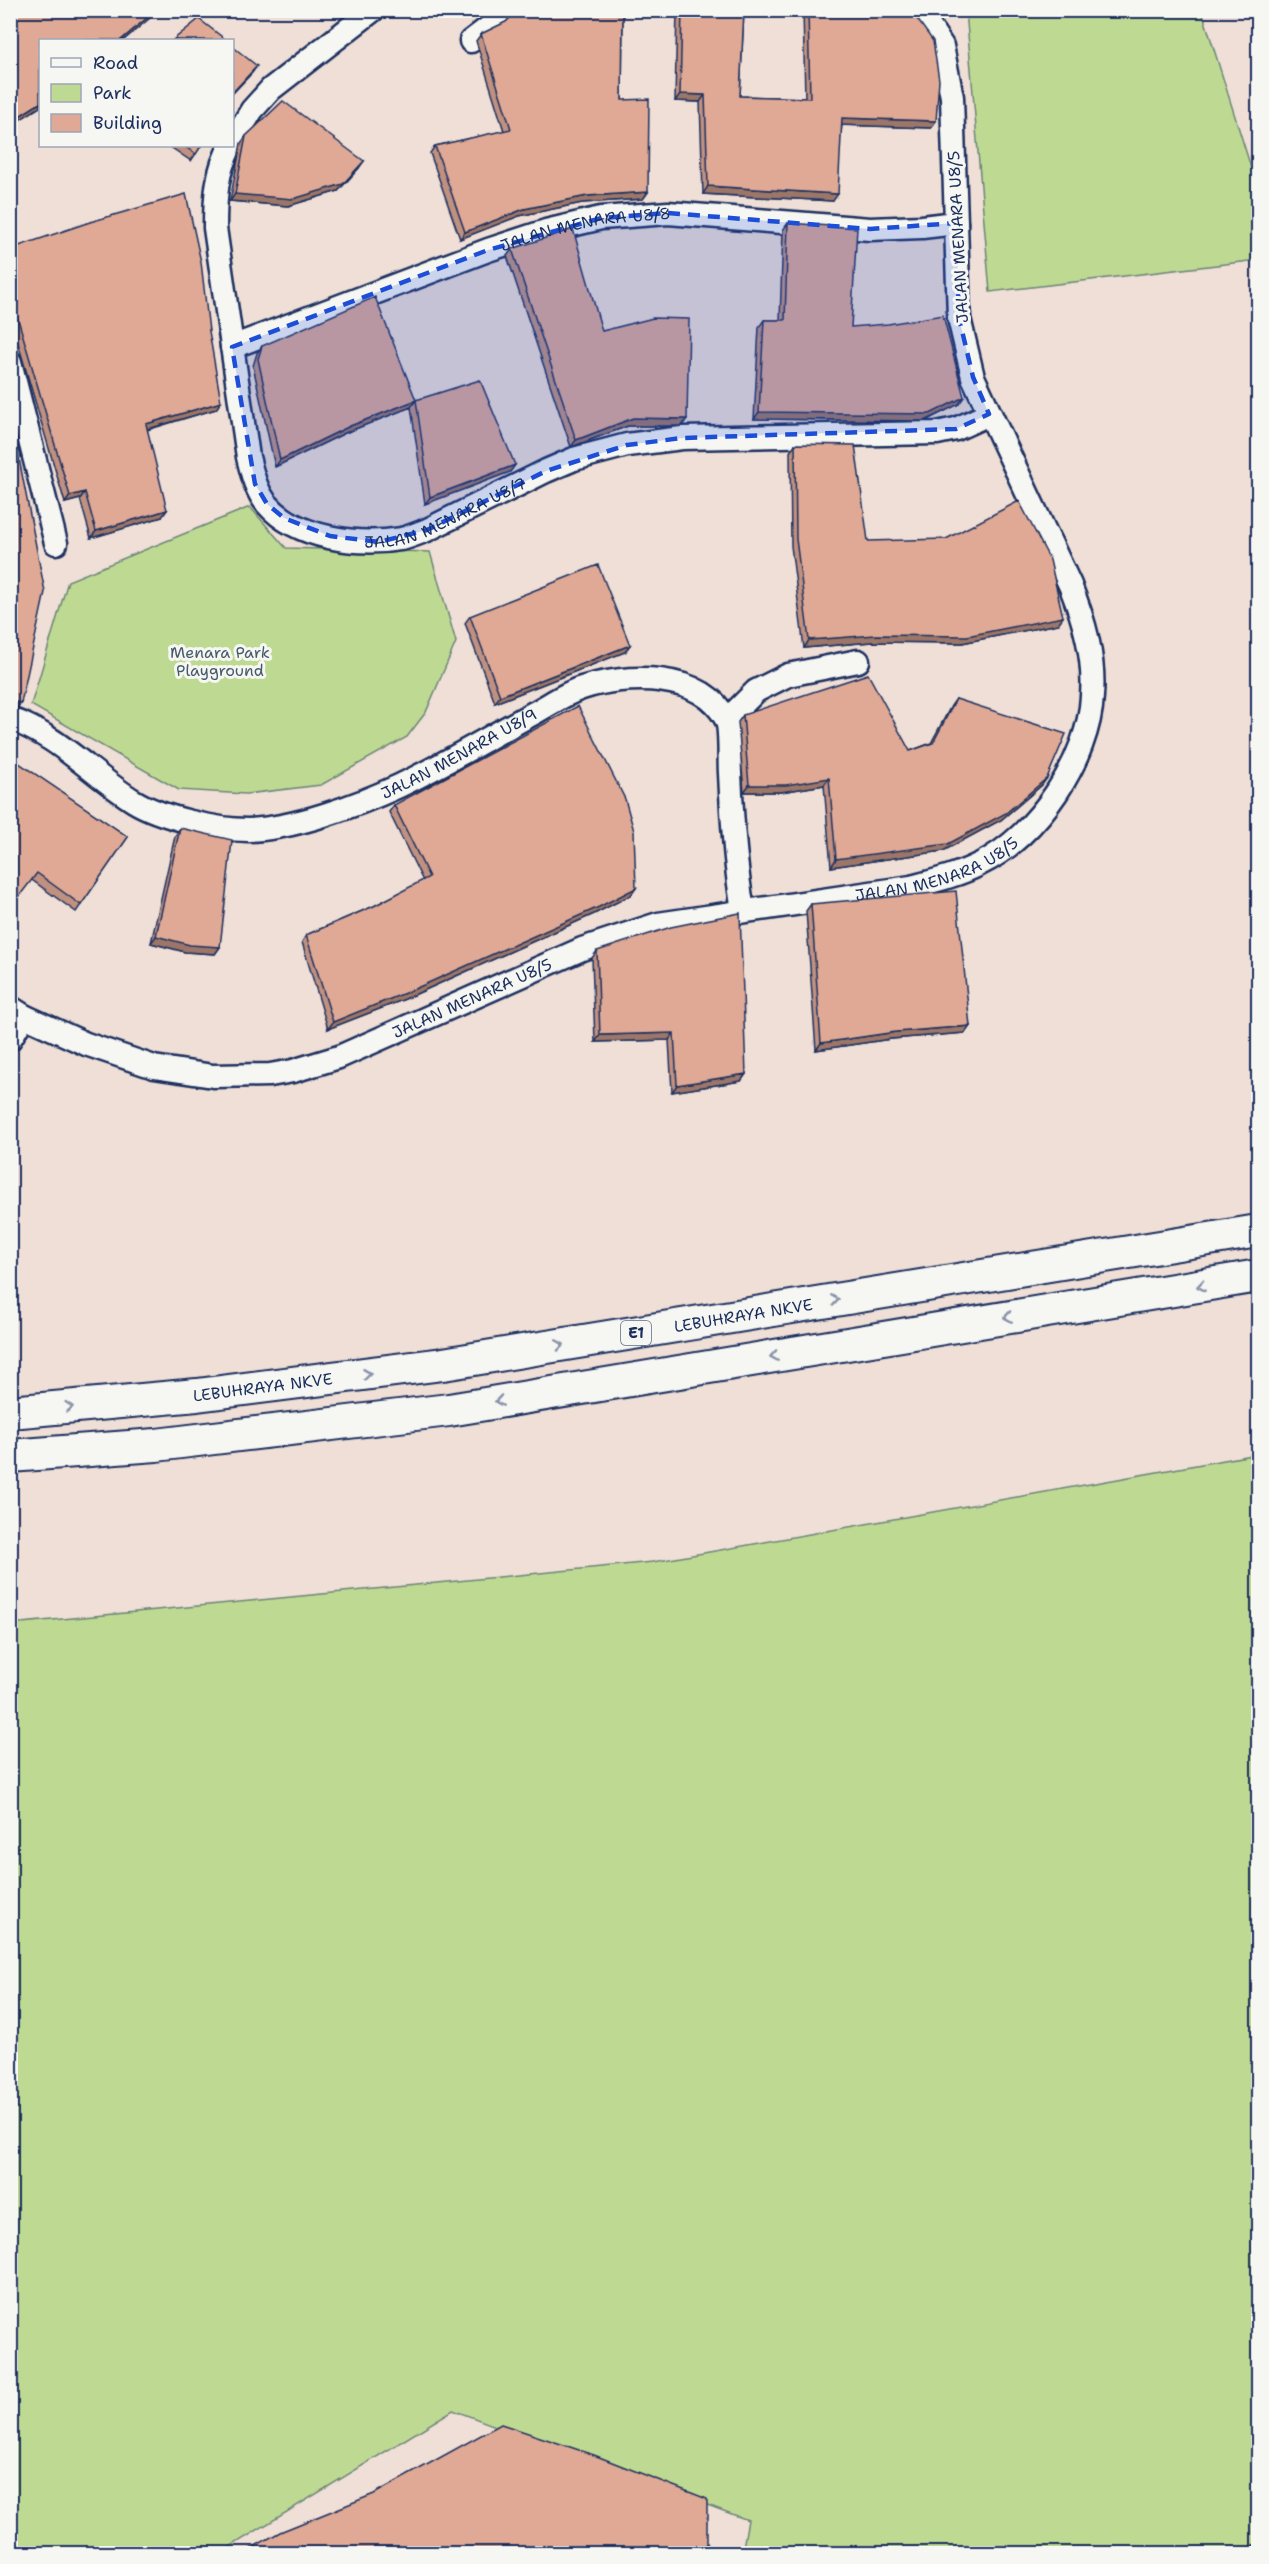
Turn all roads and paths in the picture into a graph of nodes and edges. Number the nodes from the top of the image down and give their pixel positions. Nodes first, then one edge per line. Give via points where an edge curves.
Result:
1 (373, 10) edge
2 (504, 10) edge
3 (915, 10) edge
4 (471, 41) dead end
5 (234, 141) edge
6 (231, 147) edge
7 (956, 223) junction
8 (232, 347) junction
9 (10, 362) edge
10 (989, 414) junction
11 (56, 543) dead end
12 (858, 661) dead end
13 (10, 719) edge
14 (727, 720) junction
15 (743, 910) junction
16 (17, 1011) edge
17 (10, 1039) edge
18 (1258, 1231) edge
19 (1258, 1276) edge
20 (10, 1412) edge
21 (10, 1456) edge

1 - 5 street, JALAN MENARA U8/7 via 271,89 252,110
2 - 4 street
3 - 7 street, JALAN MENARA U8/5 via 942,46 950,87
6 - 8 street, JALAN MENARA U8/7 via 215,200 215,228
7 - 8 street, JALAN MENARA U8/8 via 870,229 668,213 601,218 488,250
7 - 10 street, JALAN MENARA U8/5 via 959,318 973,377
8 - 10 street, JALAN MENARA U8/7 via 248,457 255,484 267,504 306,529 353,540 379,542 427,530 574,459 627,444 682,438 937,433
9 - 11 street
10 - 15 street, JALAN MENARA U8/5 via 1082,614 1092,667 1092,697 1088,724 1076,757 1047,806 1027,829 980,864 911,887
12 - 14 street via 788,675 756,691
13 - 14 street, JALAN MENARA U8/9 via 64,747 134,801 159,813 184,821 247,830 297,822 400,786 581,688 625,680 677,682 705,695
14 - 15 street via 734,842
15 - 16 street, JALAN MENARA U8/5 via 658,924 582,949 339,1056 270,1075 213,1076 154,1067 86,1044
16 - 17 street
20 -> 18 highway, LEBUHRAYA NKVE / E1 via 196,1395 443,1364
19 -> 21 highway via 449,1410 156,1445

